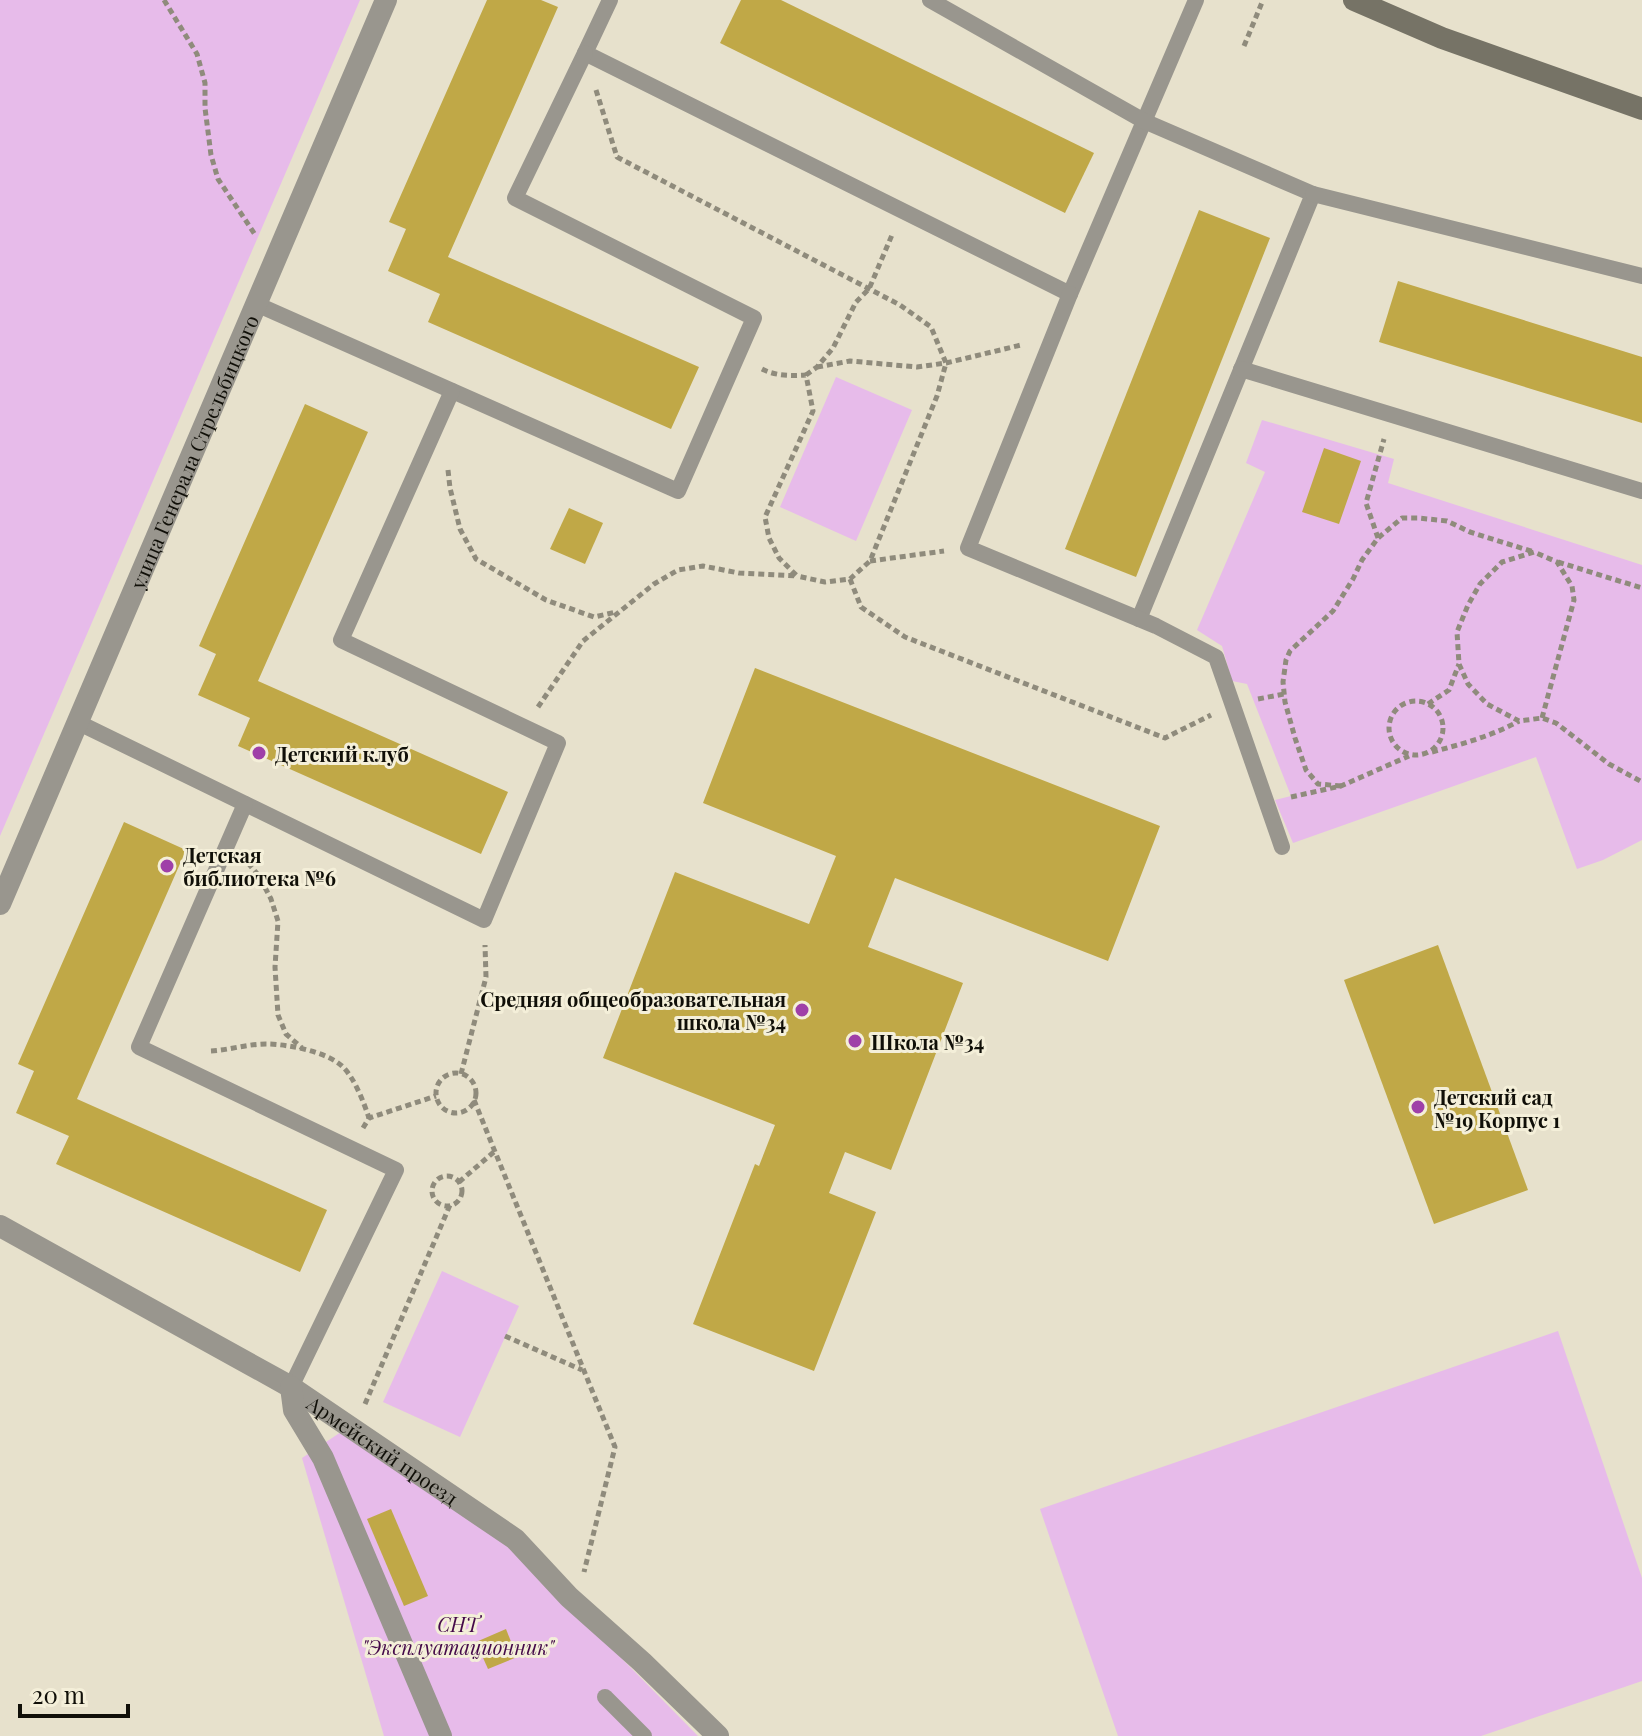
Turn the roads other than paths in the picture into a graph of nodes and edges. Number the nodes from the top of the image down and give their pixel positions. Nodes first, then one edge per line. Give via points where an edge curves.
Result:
1 (386, 0) edge
2 (610, 0) edge
3 (930, 0) edge
4 (1196, 0) edge
5 (1354, 0) edge
6 (585, 53) junction
7 (1642, 109) edge
8 (1144, 121) junction
9 (1313, 194) junction
10 (1642, 276) edge
11 (1070, 294) junction
12 (256, 304) junction
13 (1241, 369) junction
14 (452, 391) junction
15 (1642, 491) edge
16 (1139, 619) junction
17 (77, 722) junction
18 (245, 804) junction
19 (1282, 847) dead end
20 (0, 904) edge
21 (0, 1226) edge
22 (291, 1387) junction
23 (605, 1697) dead end
24 (441, 1736) edge
25 (644, 1736) edge
26 (718, 1736) edge

1 - 12 street, улица Генерала Стрельбицкого
2 - 6 lane
3 - 8 lane
4 - 8 lane
5 - 7 main road via 1442,38
6 - 11 lane
6 - 14 lane via 515,198 754,318 678,491
8 - 9 lane
8 - 11 lane
9 - 10 lane
9 - 13 lane
11 - 16 lane via 968,548
12 - 14 lane
12 - 17 street, улица Генерала Стрельбицкого
13 - 15 lane
13 - 16 lane
14 - 18 lane via 341,640 558,743 484,920
16 - 19 lane via 1216,657
17 - 18 lane
17 - 20 street, улица Генерала Стрельбицкого
18 - 22 lane via 139,1047 396,1170
21 - 22 street, Армейский проезд
22 - 24 street via 294,1410 323,1458
22 - 26 street, Армейский проезд via 515,1539 569,1597
23 - 25 lane

